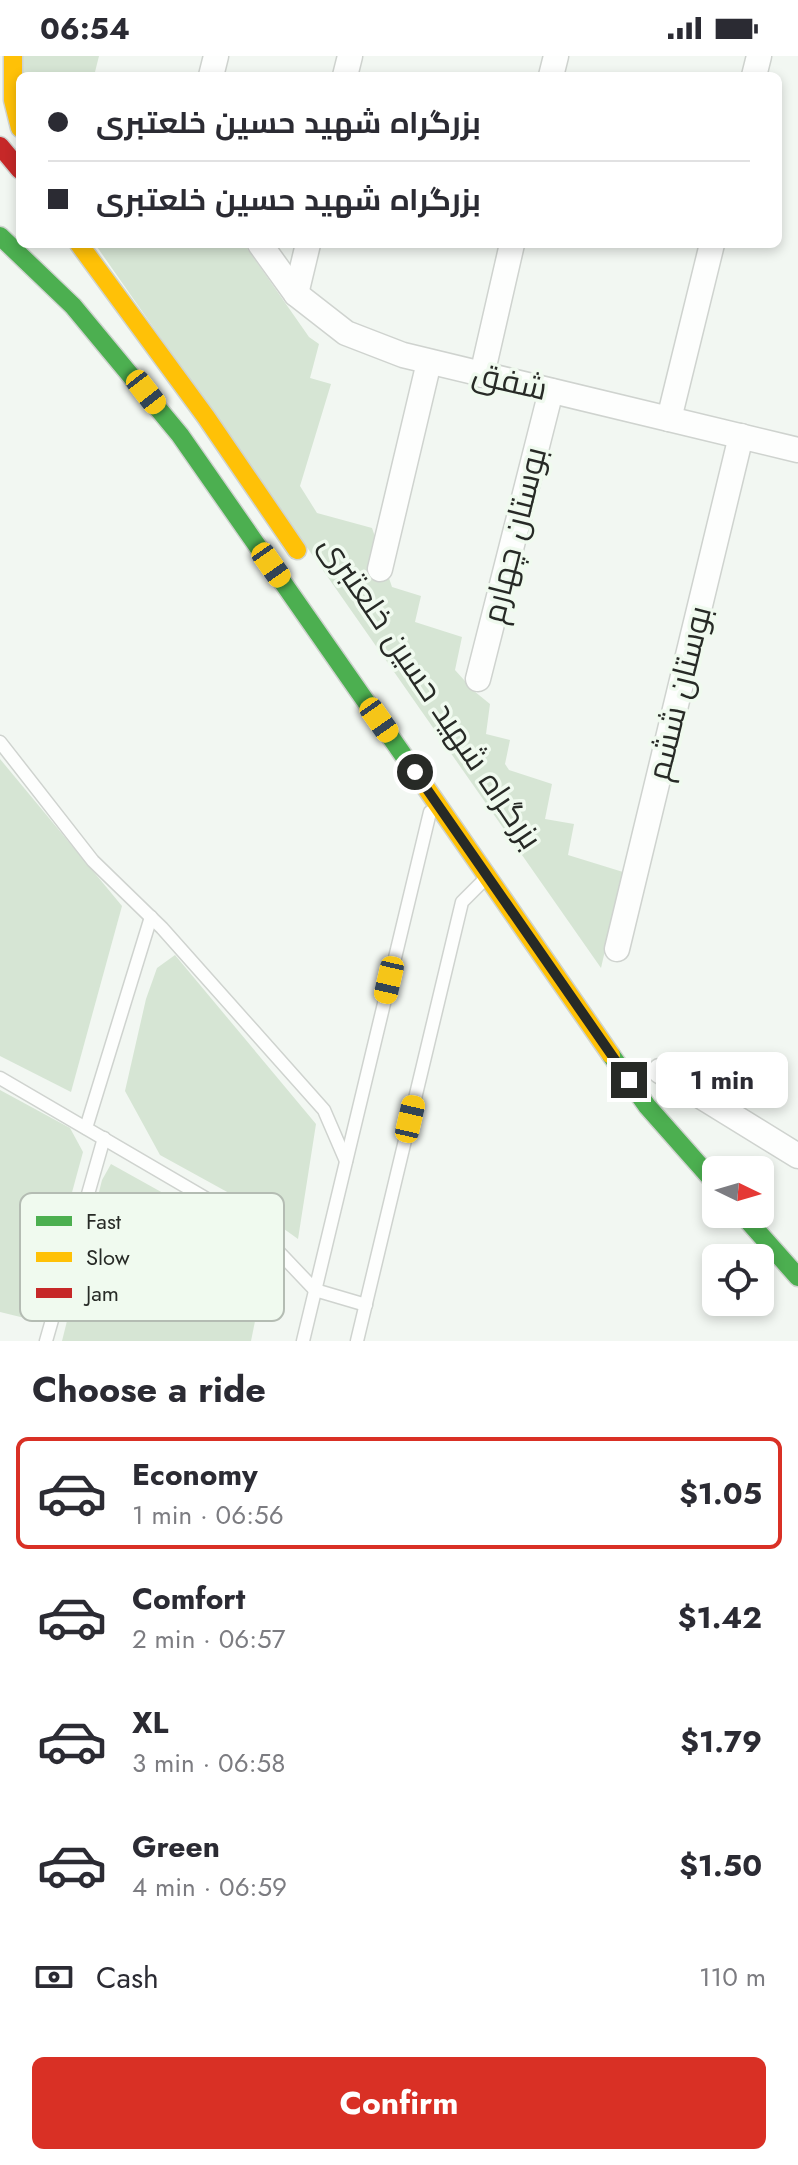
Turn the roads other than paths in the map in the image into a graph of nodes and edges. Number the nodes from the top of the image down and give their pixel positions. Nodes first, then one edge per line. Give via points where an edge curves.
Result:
1 (13, 56) edge
2 (16, 112) edge
3 (0, 146) edge
4 (16, 165) edge
5 (0, 236) edge
6 (82, 248) edge
7 (263, 248) edge
8 (307, 248) edge
9 (511, 248) edge
10 (711, 248) edge
11 (296, 294) junction
12 (429, 362) junction
13 (482, 375) junction
14 (551, 391) junction
15 (669, 419) junction
16 (741, 436) junction
17 (798, 450) edge
18 (304, 560) dead end
19 (380, 569) dead end
20 (478, 679) dead end
21 (0, 742) edge
22 (433, 798) junction
23 (488, 876) junction
24 (151, 917) junction
25 (617, 949) dead end
26 (656, 1066) joint
27 (0, 1078) edge
28 (682, 1106) dead end
29 (86, 1128) junction
30 (104, 1138) junction
31 (798, 1156) edge
32 (346, 1161) junction
33 (702, 1168) edge
34 (88, 1193) edge
35 (197, 1193) edge
36 (754, 1228) edge
37 (284, 1257) edge
38 (798, 1277) edge
39 (315, 1290) junction
40 (366, 1305) junction
41 (52, 1321) edge
42 (46, 1341) edge
43 (303, 1341) edge
44 (357, 1341) edge

1 - 2 main road
3 - 4 main road
5 - 22 main road, بزرگراه شهید حسین خلعتبری via 73,306 180,435
6 - 18 main road, بزرگراه شهید حسین خلعتبری
7 - 11 street, شفق
8 - 11 street
9 - 13 street
10 - 15 street
11 - 12 street, شفق via 346,333
12 - 13 street, شفق
12 - 19 street
13 - 14 street, شفق
14 - 15 street, شفق
14 - 20 street, بوستان چهارم
15 - 16 street, شفق
16 - 17 street, شفق
16 - 25 street, بوستان ششم
21 - 24 lane via 93,861
22 - 23 main road, بزرگراه شهید حسین خلعتبری
22 - 32 lane
23 - 33 main road, بزرگراه شهید حسین خلعتبری via 647,1106
23 - 40 lane via 462,902
24 - 29 lane
24 - 32 lane via 324,1110
26 - 28 main road
26 - 31 street
27 - 29 lane
29 - 30 lane
30 - 34 lane
30 - 35 lane
32 - 39 lane
36 - 38 main road
37 - 39 lane
39 - 40 lane
39 - 43 lane
40 - 44 lane
41 - 42 lane

